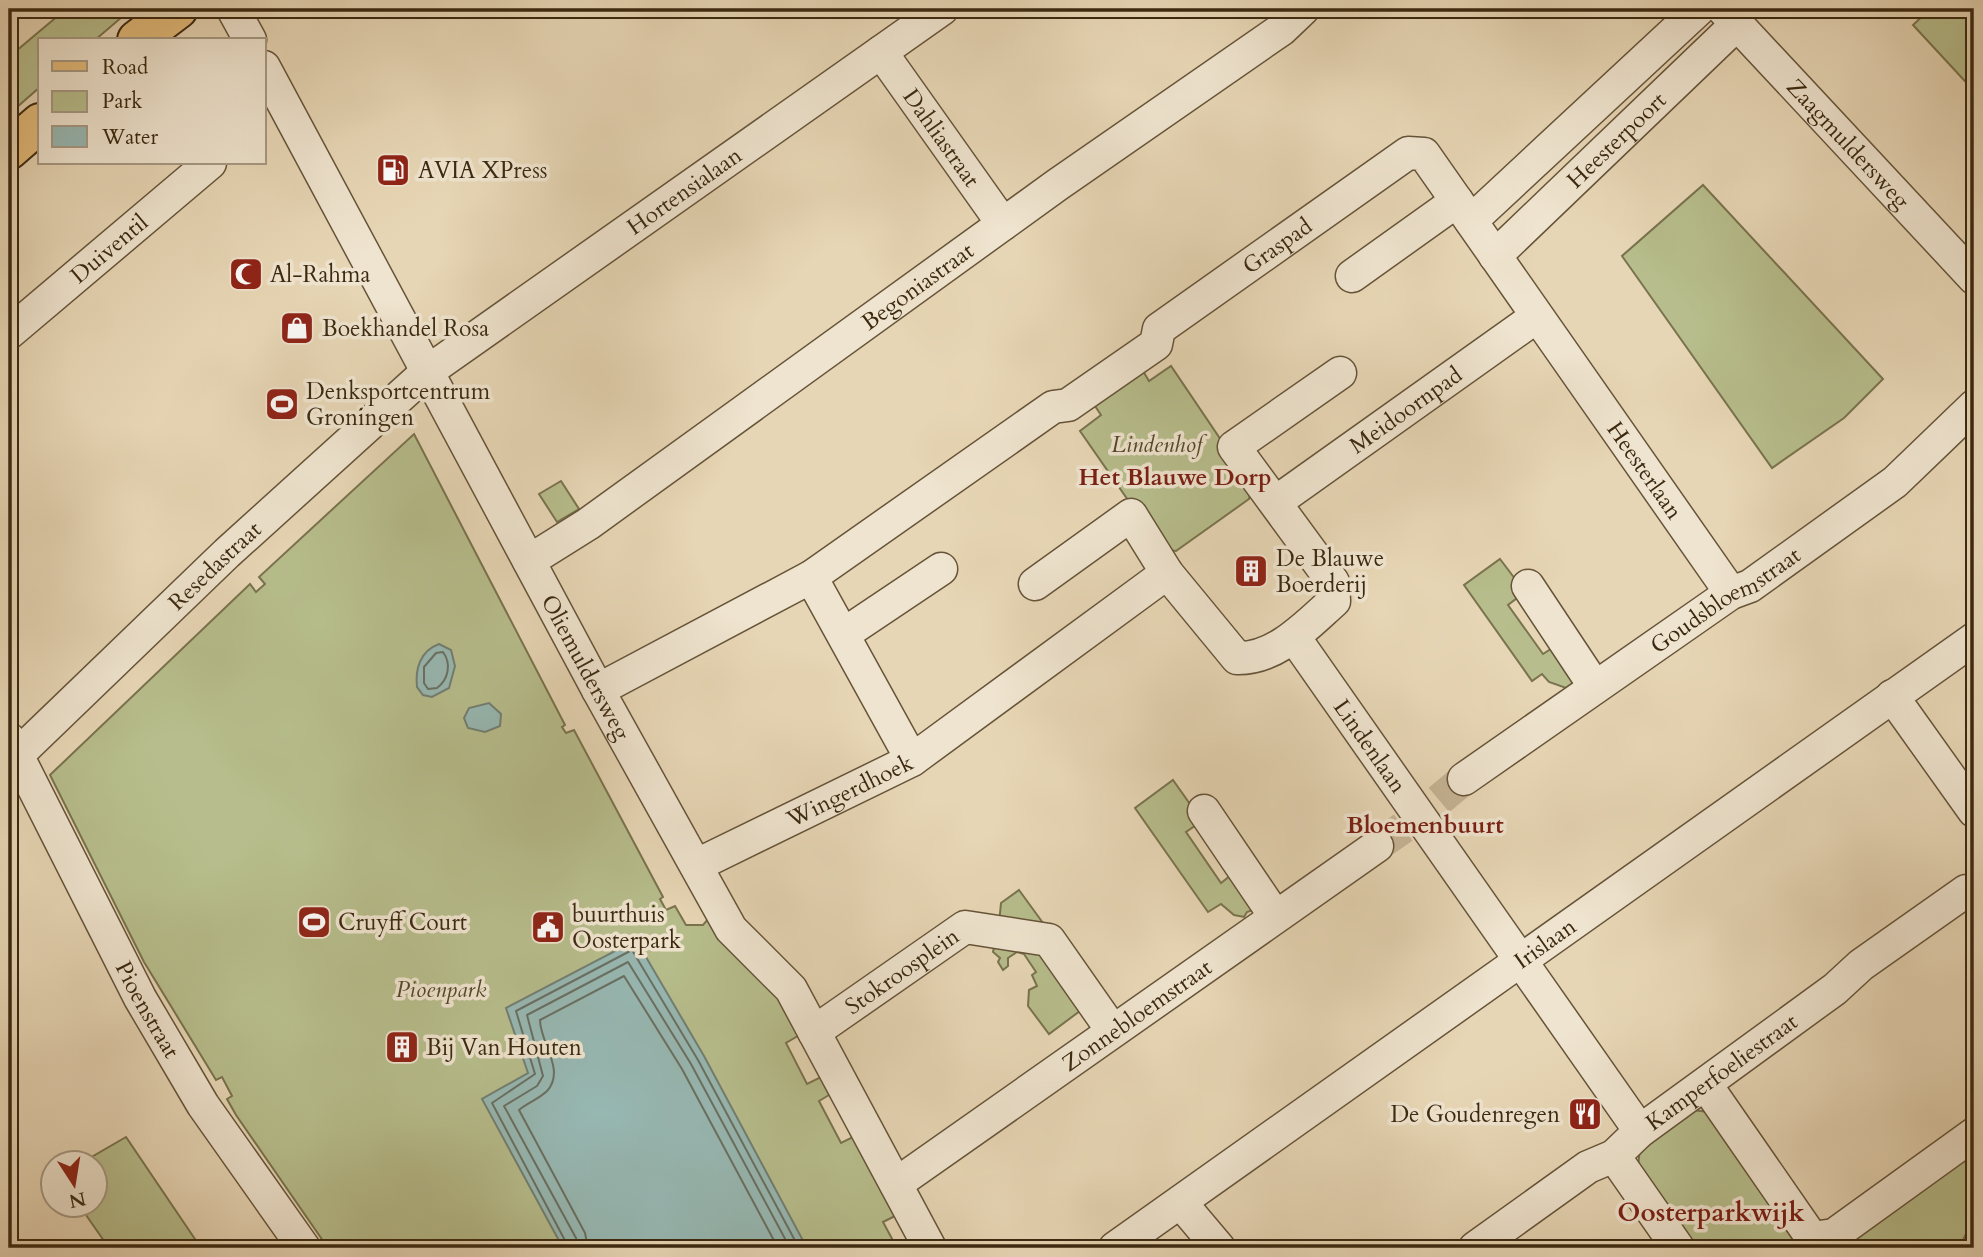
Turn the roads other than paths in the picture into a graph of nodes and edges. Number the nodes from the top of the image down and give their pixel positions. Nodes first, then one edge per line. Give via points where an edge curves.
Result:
1 (178, 9) edge
2 (233, 9) edge
3 (942, 9) edge
4 (1303, 9) edge
5 (1724, 13) edge
6 (140, 38) edge
7 (249, 38) edge
8 (881, 52) junction
9 (266, 76) edge
10 (273, 109) edge
11 (38, 125) edge
12 (9, 150) edge
13 (209, 164) edge
14 (1464, 211) junction
15 (1003, 224) junction
16 (1495, 256) junction
17 (1352, 276) dead end
18 (1974, 278) edge
19 (1536, 317) junction
20 (9, 333) edge
21 (427, 372) junction
22 (1340, 373) dead end
23 (1974, 406) edge
24 (1276, 502) junction
25 (529, 561) junction
26 (941, 569) dead end
27 (1167, 573) junction
28 (811, 577) junction
29 (1035, 584) dead end
30 (1528, 586) dead end
31 (1731, 593) junction
32 (844, 634) junction
33 (1294, 637) junction
34 (1974, 639) edge
35 (1595, 687) junction
36 (598, 690) junction
37 (1892, 696) junction
38 (11, 752) edge
39 (912, 760) junction
40 (1464, 779) tunnel mouth
41 (1204, 811) dead end
42 (1974, 811) edge
43 (1377, 846) tunnel mouth
44 (697, 865) junction
45 (1966, 891) dead end
46 (1275, 916) junction
47 (1522, 958) junction
48 (1112, 1030) junction
49 (814, 1032) junction
50 (1706, 1085) junction
51 (1640, 1131) junction
52 (1974, 1134) edge
53 (1614, 1156) junction
54 (896, 1184) junction
55 (1181, 1203) junction
56 (304, 1248) edge
57 (930, 1248) edge
58 (1115, 1248) edge
59 (1219, 1248) edge
60 (1475, 1248) edge
61 (1678, 1248) edge

1 - 6 main road
2 - 7 street
3 - 8 street, Hortensialaan
4 - 15 street, Begoniastraat via 1282,29
5 - 14 street, Heesterpoort
5 - 16 street, Heesterpoort
5 - 18 street, Zaagmuldersweg
8 - 15 street, Dahliastraat
8 - 21 street, Hortensialaan
9 - 10 street, Oliemuldersweg
10 - 21 street, Oliemuldersweg
11 - 12 main road
13 - 20 street, Duiventil
14 - 16 street
14 - 17 street, Heesterpoort
14 - 28 street, Graspad via 1424,155 1408,153 1160,330 1156,344 1068,405 1053,407
15 - 25 street, Begoniastraat via 588,524
16 - 19 street
19 - 24 street, Meidoornpad
19 - 31 street, Heesterlaan
21 - 25 street, Oliemuldersweg
21 - 38 street, Resedastraat
22 - 24 street via 1234,447
23 - 31 street, Goudsbloemstraat via 1895,482 1750,586
24 - 33 street via 1333,582 1334,601
25 - 36 street, Oliemuldersweg
26 - 32 street
27 - 29 street via 1131,515
27 - 33 street via 1237,658 1255,658
27 - 39 street
28 - 32 street, Wingerdhoek
28 - 36 street
30 - 35 street
31 - 35 street, Goudsbloemstraat
32 - 39 street, Wingerdhoek
33 - 47 street, Lindenlaan
34 - 37 street, Irislaan
35 - 40 street, Goudsbloemstraat
36 - 44 street, Oliemuldersweg
37 - 42 street
37 - 47 street, Irislaan
38 - 56 street, Pioenstraat via 140,998 203,1105
39 - 44 street, Wingerdhoek
41 - 46 street
43 - 46 street, Zonnebloemstraat
44 - 49 street, Oliemuldersweg via 730,929 791,989
45 - 50 street, Kamperfoeliestraat
46 - 48 street, Zonnebloemstraat
47 - 51 street, Lindenlaan
47 - 55 street, Irislaan
48 - 49 street, Stokroosplein via 1049,940 964,927
48 - 54 street, Zonnebloemstraat
49 - 54 street, Oliemuldersweg
50 - 51 street, Kamperfoeliestraat
50 - 52 street via 1812,1238 1834,1235
51 - 53 street, Kamperfoeliestraat
53 - 60 street, Kamperfoeliestraat via 1588,1167
53 - 61 street
54 - 57 street, Oliemuldersweg
55 - 58 street, Irislaan
55 - 59 street

